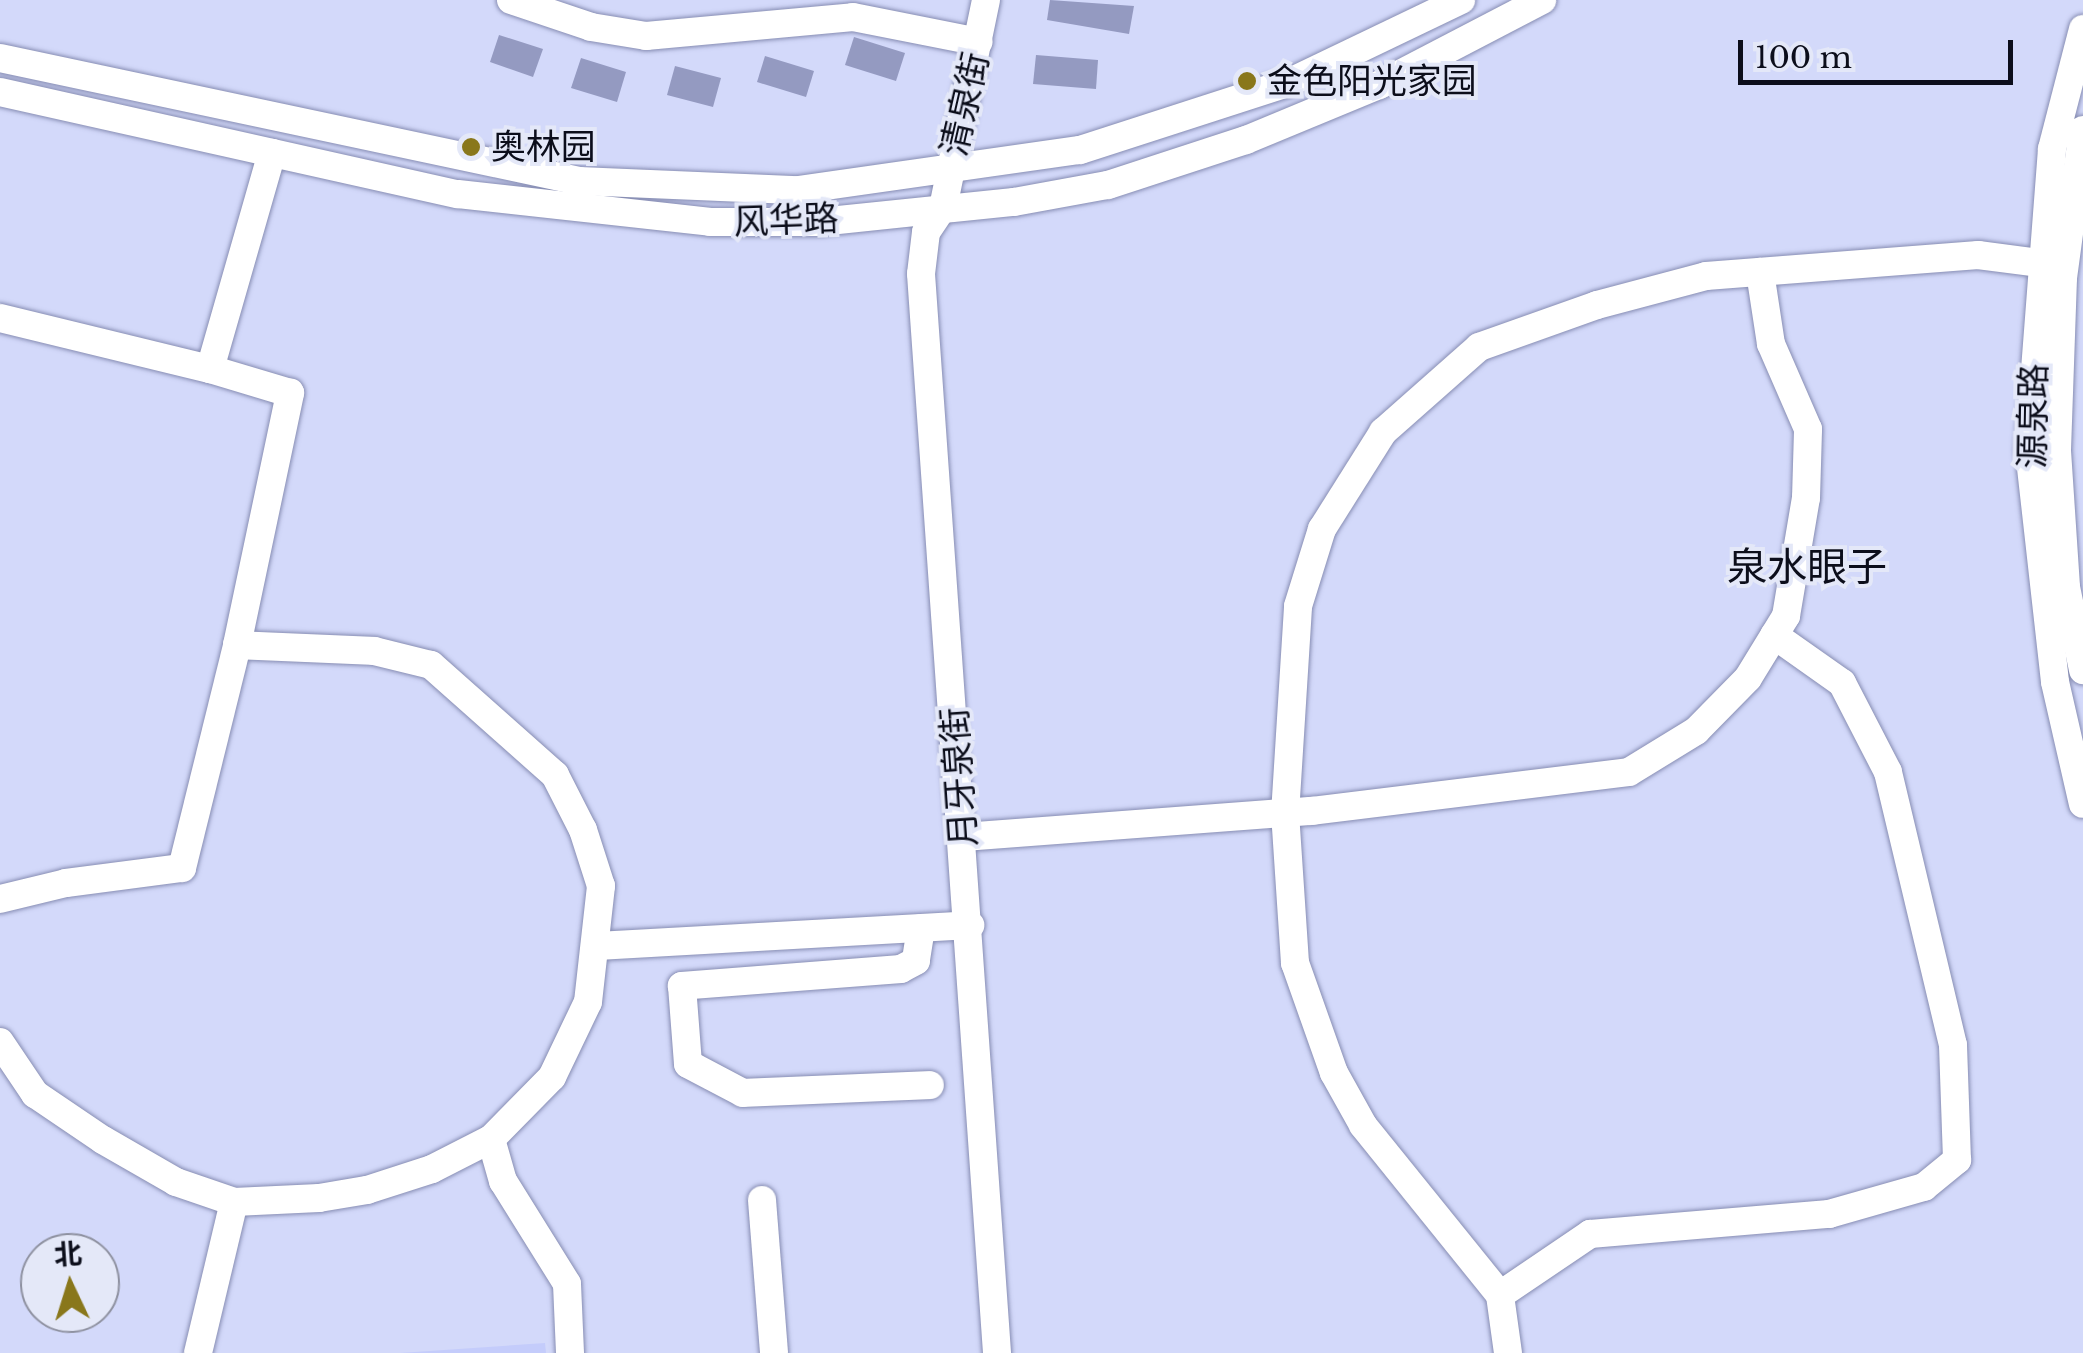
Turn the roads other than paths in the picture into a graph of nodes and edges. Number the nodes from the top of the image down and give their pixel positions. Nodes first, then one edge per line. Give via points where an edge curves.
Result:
1 (511, 0) edge
2 (986, 0) edge
3 (1462, 0) edge
4 (1542, 0) edge
5 (2083, 30) edge
6 (978, 42) junction
7 (0, 58) edge
8 (0, 92) edge
9 (2083, 130) edge
10 (272, 153) junction
11 (950, 170) junction
12 (710, 186) junction
13 (943, 208) junction
14 (710, 222) junction
15 (2040, 263) junction
16 (1760, 272) junction
17 (0, 318) edge
18 (210, 369) junction
19 (1774, 635) junction
20 (237, 646) junction
21 (2083, 670) edge
22 (2083, 804) edge
23 (1286, 814) junction
24 (964, 838) junction
25 (0, 900) edge
26 (970, 925) junction
27 (921, 928) junction
28 (597, 946) junction
29 (4, 1061) edge
30 (930, 1085) dead end
31 (491, 1139) junction
32 (762, 1200) dead end
33 (234, 1202) junction
34 (1500, 1294) junction
35 (198, 1353) edge
36 (570, 1353) edge
37 (774, 1353) edge
38 (997, 1353) edge
39 (1508, 1353) edge

1 - 6 street via 591,27 646,36 853,17
2 - 6 street, 清泉街
3 - 11 street via 1269,89 1080,150
4 - 13 street, 风华路 via 1378,86 1246,140 1108,185
5 - 15 street, 源泉路 via 2052,148
6 - 11 street, 清泉街
7 - 12 street via 579,181
8 - 10 street, 风华路
9 - 21 street, 源泉路 via 2063,278 2057,452 2066,587
10 - 14 street, 风华路 via 458,194
10 - 18 street
11 - 12 street via 798,190
11 - 13 street, 清泉街
12 - 14 street via 719,205
13 - 14 street, 风华路 via 819,222
13 - 24 street, 月牙泉街 via 926,232 921,274
15 - 16 street via 1978,255
15 - 22 street, 源泉路 via 2028,450 2054,682
16 - 19 street via 1771,344 1808,430 1806,498 1786,616
16 - 23 street via 1706,276 1479,346 1383,432 1322,528 1298,606
17 - 18 street
18 - 20 street via 290,393
19 - 23 street via 1748,678 1696,732 1629,772
19 - 34 street via 1842,683 1888,772 1953,1044 1957,1160 1924,1187 1829,1214 1590,1234
20 - 25 street via 182,868 66,883
20 - 28 street via 374,651 431,665 483,708 554,775 582,830 601,886
23 - 24 street
23 - 34 street via 1295,963 1334,1073 1363,1125
24 - 26 street, 月牙泉街
26 - 27 street
26 - 38 street, 月牙泉街
27 - 28 street
27 - 30 street via 916,961 901,969 682,986 688,1064 744,1093
28 - 31 street via 588,1002 552,1077
29 - 33 street via 35,1094 103,1140 176,1182
31 - 33 street via 432,1169 368,1190
31 - 36 street via 503,1181 567,1284
32 - 37 street
33 - 35 street
34 - 39 street

